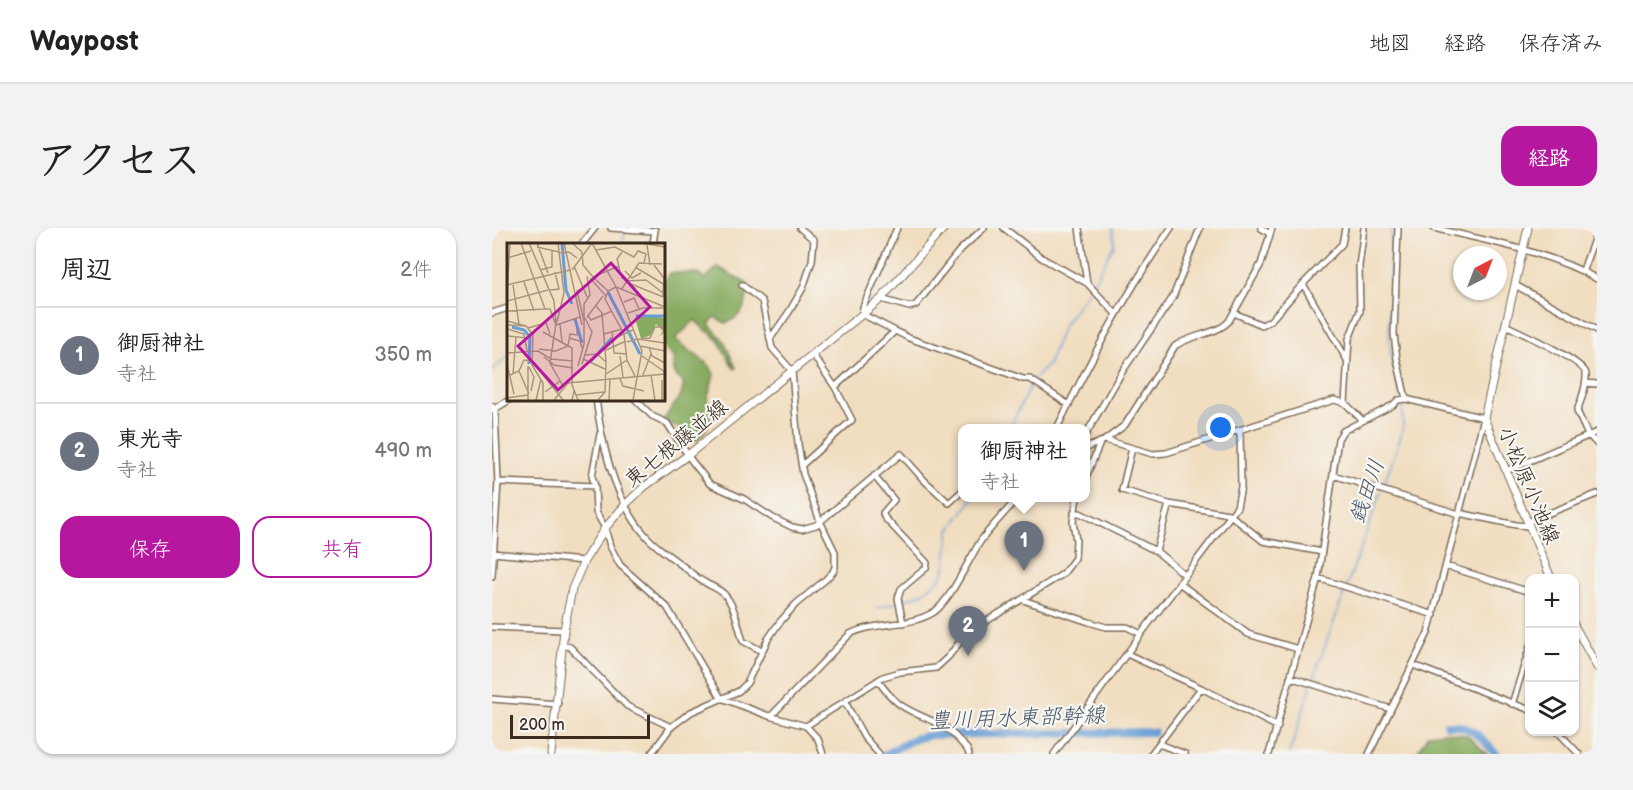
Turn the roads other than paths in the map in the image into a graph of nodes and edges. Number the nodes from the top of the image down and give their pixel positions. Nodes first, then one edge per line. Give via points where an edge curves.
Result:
1 (595, 228) edge
2 (611, 228) edge
3 (800, 228) edge
4 (897, 228) edge
5 (944, 228) edge
6 (984, 228) edge
7 (1004, 228) edge
8 (1079, 228) edge
9 (1171, 228) edge
10 (1200, 228) edge
11 (1261, 228) edge
12 (1345, 228) edge
13 (1364, 228) edge
14 (1398, 228) edge
15 (1434, 228) edge
16 (1528, 228) edge
17 (624, 229) edge
18 (655, 230) edge
19 (1271, 231) edge
20 (1597, 231) edge
21 (583, 243) edge
22 (1522, 250) junction
23 (1583, 270) junction
24 (1597, 279) edge
25 (1087, 283) junction
26 (1303, 284) junction
27 (742, 285) dead end
28 (1515, 285) junction
29 (881, 299) junction
30 (507, 308) edge
31 (492, 313) edge
32 (1234, 313) junction
33 (862, 314) junction
34 (1116, 314) junction
35 (1505, 325) junction
36 (1597, 330) edge
37 (895, 331) junction
38 (770, 339) junction
39 (813, 354) junction
40 (1348, 362) junction
41 (792, 372) junction
42 (1585, 383) junction
43 (1597, 384) edge
44 (835, 387) junction
45 (1406, 399) junction
46 (509, 400) edge
47 (596, 400) edge
48 (636, 400) edge
49 (1345, 402) junction
50 (1069, 405) junction
51 (493, 410) edge
52 (1484, 418) junction
53 (1362, 420) junction
54 (1060, 424) edge
55 (1090, 427) edge
56 (1240, 430) junction
57 (1597, 432) edge
58 (600, 434) junction
59 (1589, 435) junction
60 (1102, 442) junction
61 (1597, 444) edge
62 (1090, 446) edge
63 (1132, 448) junction
64 (688, 454) junction
65 (802, 465) junction
66 (1090, 468) edge
67 (1506, 471) junction
68 (1333, 475) junction
69 (874, 476) junction
70 (498, 482) junction
71 (595, 486) junction
72 (1597, 494) edge
73 (958, 495) edge
74 (1014, 502) edge
75 (1076, 502) edge
76 (626, 504) junction
77 (1169, 504) junction
78 (1074, 513) junction
79 (1459, 513) junction
80 (1230, 515) junction
81 (820, 521) junction
82 (1528, 524) junction
83 (605, 528) junction
84 (1156, 551) junction
85 (1322, 552) junction
86 (493, 553) edge
87 (584, 561) junction
88 (1446, 566) junction
89 (1549, 574) edge
90 (1185, 575) junction
91 (492, 576) edge
92 (1318, 578) junction
93 (1179, 583) junction
94 (1525, 590) edge
95 (1023, 600) junction
96 (1434, 615) junction
97 (903, 623) junction
98 (492, 627) edge
99 (1576, 628) edge
100 (564, 630) junction
101 (1141, 634) junction
102 (563, 645) junction
103 (1298, 649) junction
104 (762, 651) junction
105 (1127, 654) junction
106 (1525, 662) edge
107 (1413, 665) junction
108 (1597, 668) edge
109 (1290, 677) junction
110 (878, 680) junction
111 (1201, 688) junction
112 (492, 699) edge
113 (723, 700) junction
114 (844, 702) junction
115 (558, 704) junction
116 (1512, 704) junction
117 (1525, 708) edge
118 (1391, 709) junction
119 (771, 716) junction
120 (806, 726) junction
121 (671, 727) junction
122 (1278, 727) junction
123 (1561, 736) edge
124 (1159, 744) junction
125 (968, 752) edge
126 (551, 754) edge
127 (651, 754) edge
128 (824, 754) edge
129 (879, 754) edge
130 (1054, 754) edge
131 (1151, 754) edge
132 (1185, 754) edge
133 (1269, 754) edge
134 (1369, 754) edge
135 (1579, 754) edge

1 - 21 street
2 - 17 street
3 - 38 street via 814,240 811,267 789,312
4 - 33 street
5 - 29 main road, 東七根藤並線
6 - 29 street via 959,251 914,307
7 - 25 street via 1042,258
8 - 25 street
9 - 34 street
10 - 55 street via 1173,297
11 - 19 street
12 - 26 street via 1342,244
13 - 40 street via 1359,266 1360,311 1349,339
14 - 45 street via 1394,334
15 - 22 street
16 - 22 main road, 小松原小池線
17 - 18 street
19 - 32 street via 1261,264
20 - 23 street
22 - 23 street
22 - 28 main road, 小松原小池線
23 - 24 street
25 - 34 street
26 - 32 street via 1265,324
26 - 40 street
27 - 38 street via 762,301
28 - 35 main road, 小松原小池線
28 - 36 street
29 - 33 main road, 東七根藤並線
30 - 31 street
32 - 60 street via 1223,326 1175,346 1125,425
33 - 37 street
33 - 39 main road, 東七根藤並線
34 - 50 street
35 - 42 street via 1575,361 1584,368
35 - 52 main road, 小松原小池線
37 - 44 street
37 - 50 street via 924,345 1030,379
38 - 41 street via 772,348
39 - 41 main road, 東七根藤並線
39 - 44 street
40 - 49 street
41 - 64 main road, 東七根藤並線
41 - 65 street
42 - 43 street
42 - 59 street via 1577,411
44 - 65 street via 852,420
45 - 52 street
45 - 53 street
46 - 51 street
47 - 58 street
48 - 64 street via 652,416 667,423
49 - 53 street
49 - 56 street via 1334,400
50 - 54 street
51 - 70 street
52 - 67 main road, 小松原小池線
52 - 79 street
53 - 68 street via 1340,434
56 - 63 street via 1166,453
56 - 80 street via 1241,486
57 - 59 street
58 - 71 street via 592,476
58 - 76 street via 616,486
59 - 61 street
59 - 67 street
60 - 62 street
60 - 63 street
60 - 66 street
63 - 77 street via 1122,490
64 - 76 main road, 東七根藤並線
64 - 81 street via 710,484 773,518 802,529
65 - 81 street
67 - 82 main road, 小松原小池線
68 - 79 street
68 - 85 street
69 - 73 street via 901,454 949,503
69 - 81 street
69 - 97 street via 894,500 884,517 927,563 901,588
70 - 71 street
70 - 86 street
71 - 83 street via 596,512
72 - 82 street
74 - 97 street via 982,539 936,610
75 - 78 street
76 - 83 main road, 東七根藤並線
76 - 104 street via 648,538 702,582 723,593 743,641
77 - 80 street
77 - 84 street
78 - 84 street
78 - 95 street via 1077,546 1070,567
79 - 82 street
79 - 88 street
80 - 85 street via 1268,543
80 - 90 street
81 - 104 street via 835,552 833,572 796,604
82 - 89 main road, 小松原小池線
83 - 87 main road, 東七根藤並線
83 - 113 street via 620,565 667,607
84 - 90 street
85 - 92 street
86 - 87 street
86 - 91 street
87 - 100 main road, 東七根藤並線 via 572,589
88 - 94 street
88 - 96 street
90 - 93 street
92 - 96 street
92 - 103 street
93 - 101 street
93 - 103 street via 1248,634
95 - 101 street
95 - 110 street via 968,633 936,668 900,672
96 - 107 street
97 - 119 street via 850,634
98 - 100 street
99 - 108 main road
100 - 102 main road, 東七根藤並線
101 - 105 street
102 - 115 main road, 東七根藤並線
102 - 121 street via 570,647 627,706
103 - 109 street
104 - 113 street via 747,683
105 - 111 street
105 - 130 street
106 - 116 street
107 - 116 street
107 - 118 street
109 - 118 street
109 - 122 street
110 - 114 street
110 - 125 street via 892,700 945,728
111 - 122 street
111 - 124 street
112 - 115 street
113 - 119 street
113 - 121 street via 691,712
114 - 120 street
114 - 129 street
115 - 126 main road, 東七根藤並線
116 - 117 street
118 - 134 street
119 - 120 street
120 - 128 street via 818,739
121 - 127 street
122 - 133 street
123 - 135 street
124 - 131 street
124 - 132 street

